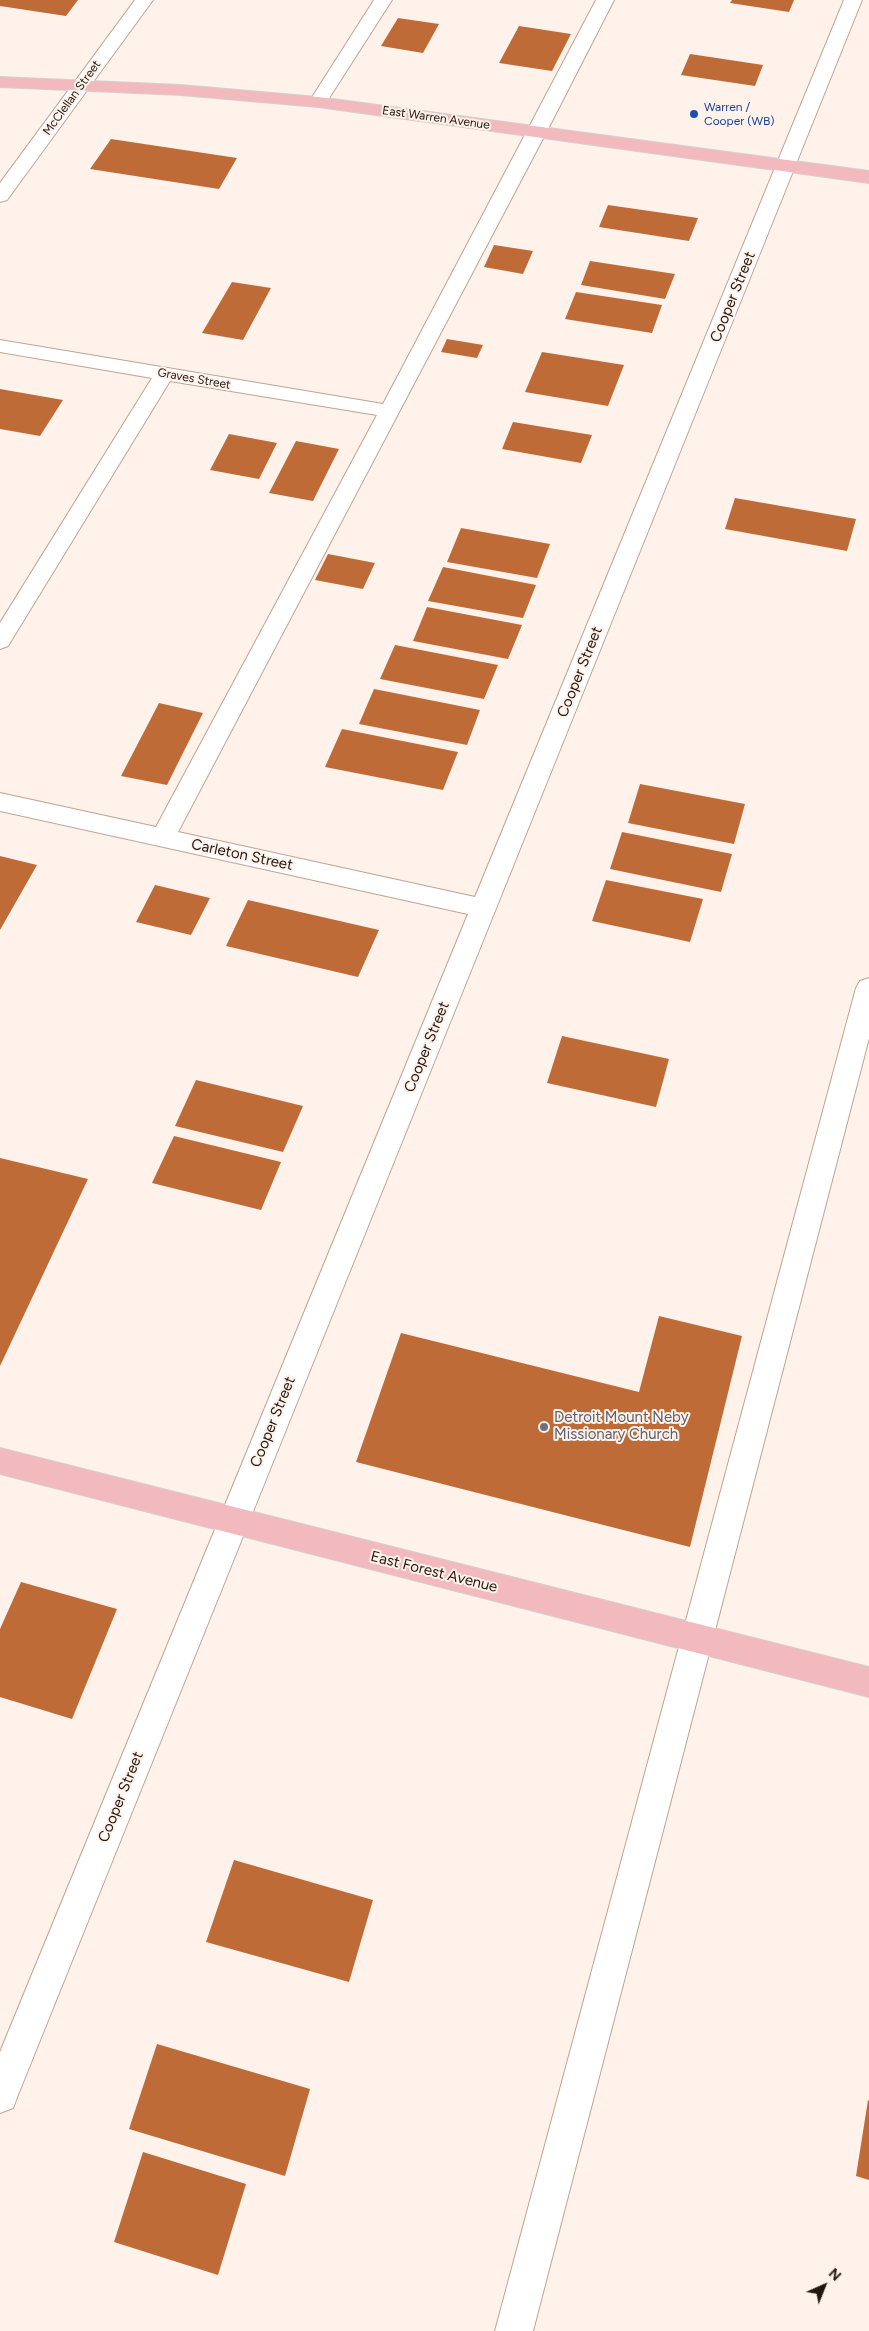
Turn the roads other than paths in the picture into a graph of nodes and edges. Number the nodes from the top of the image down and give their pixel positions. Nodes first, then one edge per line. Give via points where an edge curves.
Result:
1 (144, 0) edge
2 (383, 0) edge
3 (605, 0) edge
4 (853, 0) edge
5 (0, 82) edge
6 (81, 86) junction
7 (318, 102) junction
8 (538, 132) junction
9 (787, 164) junction
10 (869, 176) edge
11 (0, 196) edge
12 (0, 346) edge
13 (164, 374) junction
14 (388, 411) junction
15 (0, 640) edge
16 (0, 802) edge
17 (163, 838) junction
18 (484, 908) junction
19 (869, 988) edge
20 (0, 1460) edge
21 (233, 1520) junction
22 (697, 1638) junction
23 (869, 1682) edge
24 (0, 2095) edge
25 (514, 2331) edge

1 - 6 street, McClellan Street
2 - 7 street
3 - 8 street
4 - 9 street, Cooper Street
5 - 6 main road, East Warren Avenue
6 - 7 main road, East Warren Avenue via 181,90
6 - 11 street, McClellan Street
7 - 8 main road, East Warren Avenue
8 - 9 main road, East Warren Avenue
8 - 14 street
9 - 10 main road, East Warren Avenue
9 - 18 street, Cooper Street
12 - 13 street, Graves Street
13 - 14 street, Graves Street
13 - 15 street
14 - 17 street
16 - 17 street, Carleton Street
17 - 18 street, Carleton Street
18 - 21 street, Cooper Street
19 - 22 street
20 - 21 main road, East Forest Avenue
21 - 22 main road, East Forest Avenue
21 - 24 street, Cooper Street
22 - 23 main road, East Forest Avenue
22 - 25 street

